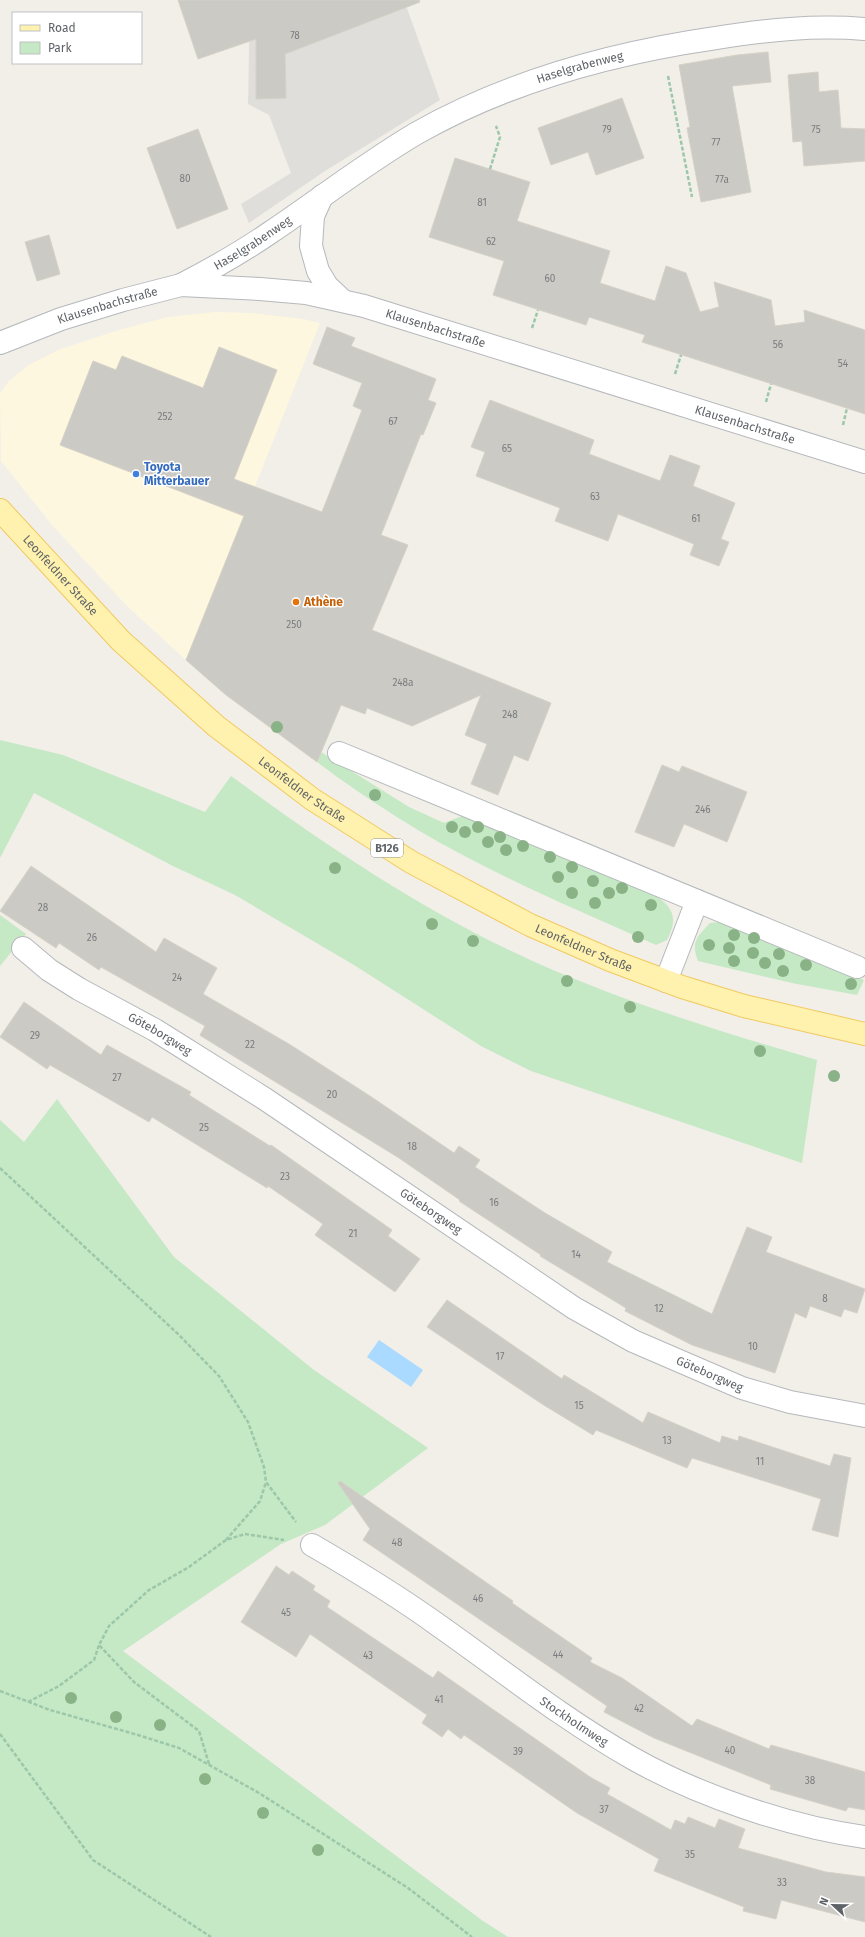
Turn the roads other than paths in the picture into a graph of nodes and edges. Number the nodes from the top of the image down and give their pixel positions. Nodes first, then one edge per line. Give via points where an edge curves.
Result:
1 (865, 29) edge
2 (322, 196) junction
3 (180, 285) junction
4 (342, 300) junction
5 (0, 343) edge
6 (865, 462) edge
7 (0, 510) edge
8 (339, 753) dead end
9 (696, 901) junction
10 (23, 948) dead end
11 (857, 967) dead end
12 (666, 981) junction
13 (865, 1034) edge
14 (865, 1416) edge
15 (312, 1545) road end
16 (865, 1837) edge

1 - 2 street, Haselgrabenweg via 799,28 673,44 598,61 542,78 474,103 417,133
2 - 3 street, Haselgrabenweg via 227,260
2 - 4 street, Haselgrabenweg via 313,216 311,246 321,276 327,286
3 - 4 street, Klausenbachstraße via 306,293
3 - 5 street, Klausenbachstraße via 61,319
4 - 6 street, Klausenbachstraße
7 - 12 main road, Leonfeldner Straße / B126 via 84,602 155,672 216,726 312,799 410,862 472,896 530,925
8 - 9 street
9 - 11 street
9 - 12 street
10 - 14 street, Göteborgweg via 49,970 78,989 155,1030 265,1099 574,1308 626,1338 742,1388 805,1406
12 - 13 main road, Leonfeldner Straße / B126 via 744,1006
15 - 16 street, Stockholmweg via 436,1624 551,1707 655,1771 741,1805 813,1827

